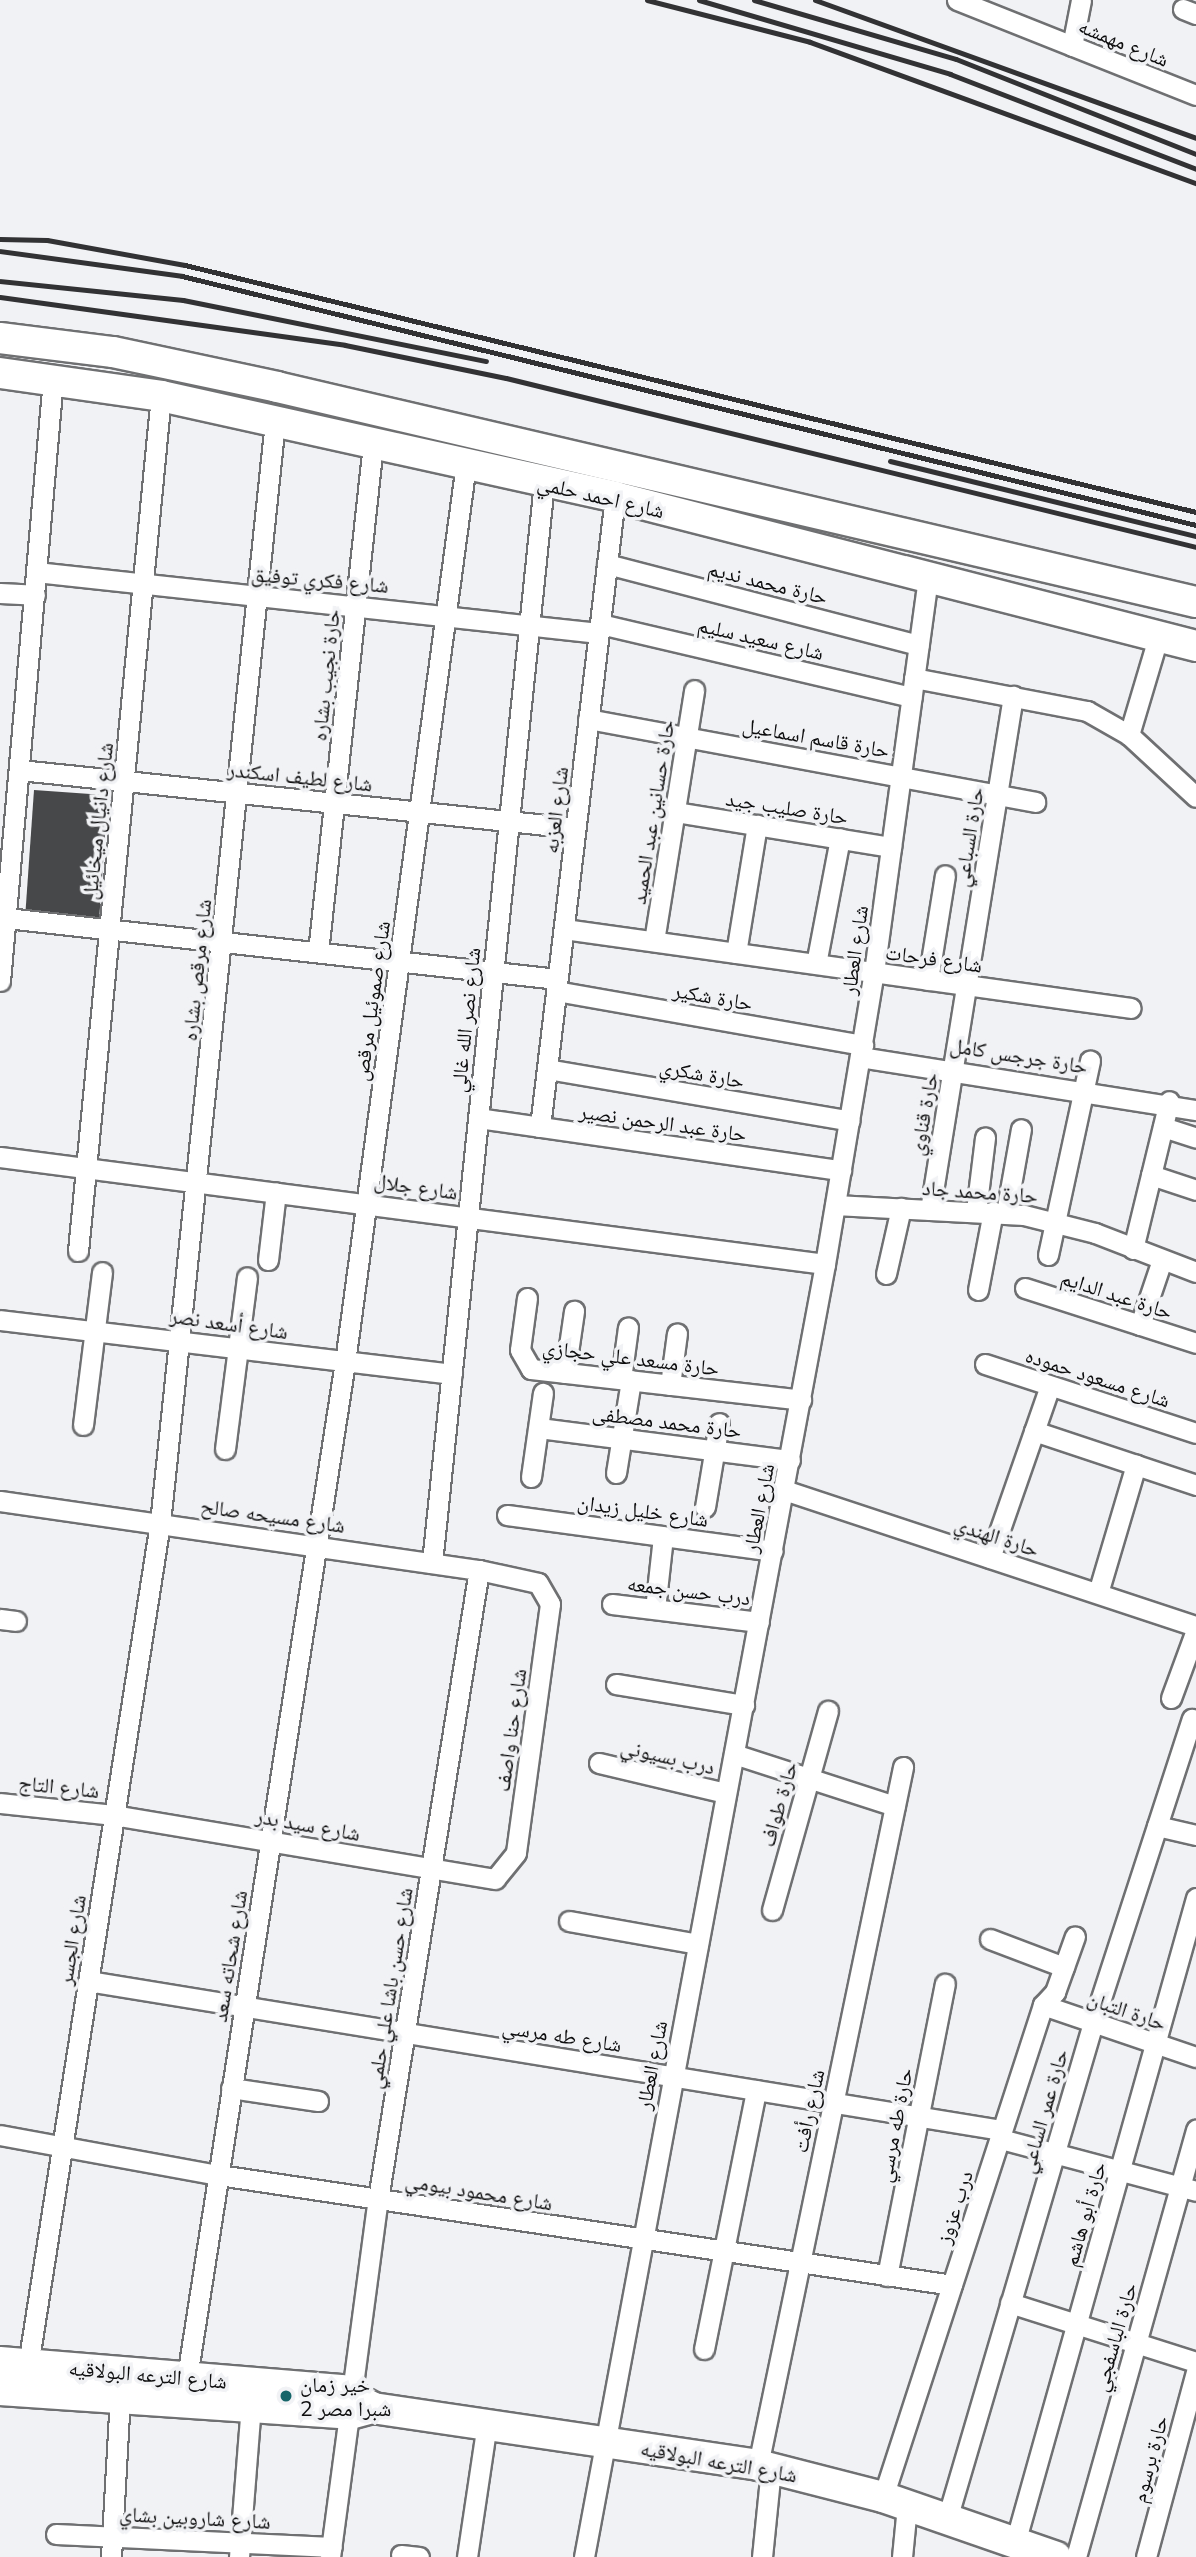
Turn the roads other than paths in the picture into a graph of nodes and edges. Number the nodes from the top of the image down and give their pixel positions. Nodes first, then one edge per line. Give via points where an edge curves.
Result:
1 (957, 0) edge
2 (1081, 0) edge
3 (1003, 9) edge
4 (1072, 46) junction
5 (1196, 96) edge
6 (0, 338) edge
7 (0, 373) edge
8 (53, 379) junction
9 (161, 396) junction
10 (275, 421) junction
11 (373, 444) junction
12 (466, 464) junction
13 (544, 482) junction
14 (615, 497) junction
15 (607, 564) junction
16 (36, 572) junction
17 (928, 578) junction
18 (144, 585) junction
19 (0, 593) edge
20 (35, 595) junction
21 (257, 597) junction
22 (1196, 602) edge
23 (356, 604) junction
24 (446, 615) junction
25 (530, 625) junction
26 (599, 628) junction
27 (1158, 638) junction
28 (919, 645) junction
29 (1196, 646) edge
30 (913, 688) junction
31 (694, 690) dead end
32 (1013, 696) junction
33 (589, 719) junction
34 (1129, 735) junction
35 (687, 737) junction
36 (20, 770) junction
37 (901, 776) junction
38 (124, 780) junction
39 (237, 792) junction
40 (998, 795) junction
41 (1196, 797) edge
42 (1035, 802) dead end
43 (334, 803) junction
44 (419, 812) junction
45 (675, 812) junction
46 (509, 821) junction
47 (757, 825) junction
48 (575, 828) junction
49 (840, 838) junction
50 (891, 847) junction
51 (945, 875) dead end
52 (6, 918) junction
53 (109, 929) junction
54 (564, 929) junction
55 (654, 941) junction
56 (222, 942) junction
57 (318, 952) junction
58 (736, 953) junction
59 (399, 961) junction
60 (816, 964) junction
61 (493, 972) junction
62 (874, 972) junction
63 (928, 980) junction
64 (0, 981) edge
65 (557, 985) junction
66 (968, 985) junction
67 (1132, 1008) dead end
68 (862, 1051) junction
69 (1090, 1060) dead end
70 (954, 1067) junction
71 (547, 1069) junction
72 (1084, 1088) junction
73 (1169, 1101) junction
74 (1196, 1110) edge
75 (478, 1118) junction
76 (850, 1121) junction
77 (540, 1127) junction
78 (1163, 1127) junction
79 (1021, 1129) dead end
80 (985, 1138) dead end
81 (1196, 1138) edge
82 (0, 1157) edge
83 (85, 1168) junction
84 (841, 1170) junction
85 (1151, 1175) junction
86 (197, 1181) junction
87 (1196, 1190) edge
88 (276, 1192) junction
89 (367, 1202) junction
90 (835, 1205) junction
91 (901, 1208) junction
92 (930, 1210) junction
93 (992, 1212) junction
94 (468, 1216) junction
95 (1055, 1221) junction
96 (1133, 1250) junction
97 (78, 1251) dead end
98 (1048, 1255) dead end
99 (1162, 1260) junction
100 (268, 1261) dead end
101 (825, 1264) junction
102 (102, 1272) dead end
103 (1196, 1272) edge
104 (886, 1274) dead end
105 (247, 1277) dead end
106 (1025, 1288) dead end
107 (978, 1290) dead end
108 (527, 1298) dead end
109 (574, 1311) dead end
110 (0, 1320) edge
111 (1140, 1325) junction
112 (628, 1327) dead end
113 (94, 1329) junction
114 (677, 1333) dead end
115 (181, 1337) junction
116 (1196, 1343) edge
117 (238, 1347) junction
118 (345, 1362) junction
119 (985, 1364) dead end
120 (565, 1373) junction
121 (452, 1374) junction
122 (626, 1380) junction
123 (670, 1385) junction
124 (1050, 1385) junction
125 (543, 1393) dead end
126 (801, 1400) junction
127 (719, 1423) dead end
128 (83, 1425) dead end
129 (539, 1428) junction
130 (1034, 1431) junction
131 (1196, 1433) edge
132 (621, 1438) junction
133 (225, 1449) dead end
134 (714, 1450) junction
135 (790, 1460) junction
136 (1136, 1465) junction
137 (615, 1473) dead end
138 (531, 1478) dead end
139 (1196, 1485) edge
140 (784, 1490) junction
141 (0, 1502) edge
142 (705, 1507) dead end
143 (507, 1515) dead end
144 (160, 1523) junction
145 (663, 1536) junction
146 (317, 1542) junction
147 (773, 1551) junction
148 (990, 1558) junction
149 (432, 1563) junction
150 (479, 1570) junction
151 (538, 1583) joint
152 (1098, 1593) junction
153 (612, 1604) dead end
154 (654, 1609) junction
155 (760, 1622) junction
156 (1196, 1628) edge
157 (617, 1684) dead end
158 (1171, 1698) dead end
159 (744, 1705) junction
160 (828, 1711) dead end
161 (1192, 1719) dead end
162 (734, 1754) junction
163 (599, 1763) dead end
164 (903, 1767) dead end
165 (809, 1778) junction
166 (726, 1793) junction
167 (0, 1803) edge
168 (895, 1806) junction
169 (114, 1815) junction
170 (1157, 1826) junction
171 (1196, 1835) edge
172 (271, 1840) junction
173 (431, 1867) junction
174 (495, 1878) joint
175 (1196, 1898) edge
176 (772, 1910) dead end
177 (569, 1921) dead end
178 (1075, 1936) dead end
179 (990, 1939) dead end
180 (698, 1944) junction
181 (1064, 1968) junction
182 (88, 1981) junction
183 (945, 1984) dead end
184 (1043, 2005) junction
185 (244, 2006) junction
186 (1093, 2023) junction
187 (405, 2032) junction
188 (1155, 2043) junction
189 (1196, 2057) edge
190 (672, 2076) junction
191 (231, 2088) junction
192 (756, 2090) junction
193 (318, 2101) dead end
194 (833, 2102) junction
195 (919, 2116) junction
196 (1196, 2130) edge
197 (0, 2135) edge
198 (1001, 2135) junction
199 (62, 2142) junction
200 (1055, 2154) junction
201 (1121, 2171) junction
202 (219, 2175) junction
203 (1188, 2189) edge
204 (378, 2199) junction
205 (642, 2238) junction
206 (724, 2251) junction
207 (800, 2262) junction
208 (887, 2276) junction
209 (952, 2285) junction
210 (1010, 2303) junction
211 (1076, 2324) junction
212 (1136, 2343) junction
213 (704, 2349) dead end
214 (1196, 2362) edge
215 (14, 2364) edge
216 (1196, 2372) edge
217 (187, 2377) junction
218 (0, 2390) edge
219 (120, 2398) junction
220 (359, 2405) junction
221 (251, 2406) junction
222 (487, 2423) junction
223 (603, 2441) junction
224 (764, 2466) junction
225 (895, 2501) junction
226 (947, 2519) junction
227 (56, 2534) dead end
228 (112, 2536) junction
229 (1015, 2543) junction
230 (240, 2550) edge
231 (331, 2552) edge
232 (1058, 2556) edge
233 (111, 2557) edge
234 (467, 2557) edge
235 (584, 2557) edge
236 (762, 2557) edge
237 (902, 2557) edge
238 (1146, 2557) edge

1 - 3 street, شارع مهمشه
2 - 4 street
3 - 4 street, شارع مهمشه
4 - 5 street, شارع مهمشه
6 - 22 main road, شارع احمد حلمي via 113,352 252,382
7 - 8 main road, شارع احمد حلمي
8 - 9 main road, شارع احمد حلمي
8 - 16 street
9 - 10 main road, شارع احمد حلمي
9 - 18 street, شارع دانيال ميخائيل
10 - 11 main road, شارع احمد حلمي
10 - 21 street, شارع مرقص بشاره
11 - 12 main road, شارع احمد حلمي
11 - 23 street, حارة نجيب بشاره
12 - 13 main road, شارع احمد حلمي
12 - 24 street, شارع صموئيل مرقص
13 - 14 main road, شارع احمد حلمي
13 - 25 street, شارع نصر الله غالي
14 - 15 street, شارع العزبه
14 - 17 main road, شارع احمد حلمي
15 - 26 street, شارع العزبه
15 - 28 street, حارة محمد نديم
16 - 18 street, شارع فكري توفيق
16 - 20 street
17 - 27 main road, شارع احمد حلمي
17 - 28 street, شارع العطار
18 - 21 street, شارع فكري توفيق
18 - 38 street, شارع دانيال ميخائيل
19 - 20 street
20 - 36 street
21 - 23 street, شارع فكري توفيق
21 - 39 street, شارع مرقص بشاره
23 - 24 street, شارع فكري توفيق
23 - 43 street, حارة نجيب بشاره
24 - 25 street, شارع فكري توفيق
24 - 44 street, شارع صموئيل مرقص
25 - 26 street, شارع فكري توفيق
25 - 46 street, شارع نصر الله غالي
26 - 30 street, شارع سعيد سليم
26 - 33 street, شارع العزبه
27 - 29 main road, شارع احمد حلمي
27 - 34 street
28 - 30 street, شارع العطار
30 - 32 street, شارع سعيد سليم
30 - 37 street, شارع العطار
31 - 35 street, حارة حسانين عبد الحميد
32 - 34 street, شارع سعيد سليم via 1087,711
32 - 40 street, حارة السباعي
33 - 35 street, حارة قاسم اسماعيل
33 - 48 street, شارع العزبه
34 - 41 street, شارع سعيد سليم
35 - 37 street, حارة قاسم اسماعيل
35 - 45 street, حارة حسانين عبد الحميد
36 - 38 street, شارع لطيف اسكندر
36 - 52 street
37 - 40 street, حارة قاسم اسماعيل
37 - 50 street, شارع العطار
38 - 39 street, شارع لطيف اسكندر
38 - 53 street, شارع دانيال ميخائيل
39 - 43 street, شارع لطيف اسكندر
39 - 56 street, شارع مرقص بشاره
40 - 42 street, حارة قاسم اسماعيل
40 - 66 street, حارة السباعي
43 - 44 street, شارع لطيف اسكندر
43 - 57 street, حارة نجيب بشاره
44 - 46 street, شارع لطيف اسكندر
44 - 59 street, شارع صموئيل مرقص
45 - 47 street, حارة صليب جيد
45 - 55 street, حارة حسانين عبد الحميد
46 - 48 street, شارع لطيف اسكندر
46 - 61 street, شارع نصر الله غالي
47 - 49 street, حارة صليب جيد
47 - 58 street
48 - 54 street, شارع العزبه
49 - 50 street, حارة صليب جيد
49 - 60 street
50 - 62 street, شارع العطار
51 - 63 street
52 - 53 street, حارة شكير
52 - 64 street
53 - 56 street, حارة شكير
53 - 83 street, شارع دانيال ميخائيل
54 - 55 street, شارع فرحات
54 - 65 street, شارع العزبه
55 - 58 street, شارع فرحات
56 - 57 street, حارة شكير
56 - 86 street, شارع مرقص بشاره
57 - 59 street, حارة شكير
58 - 60 street, شارع فرحات
59 - 61 street, حارة شكير
59 - 89 street, شارع صموئيل مرقص
60 - 62 street, شارع فرحات
61 - 65 street, حارة شكير
61 - 75 street, شارع نصر الله غالي
62 - 63 street, شارع فرحات
62 - 68 street, شارع العطار
63 - 66 street, شارع فرحات
65 - 68 street, حارة شكير
65 - 71 street, شارع العزبه
66 - 67 street, شارع فرحات
66 - 70 street, حارة قناوي
68 - 70 street, حارة جرجس كامل
68 - 76 street, شارع العطار
69 - 72 street
70 - 72 street, حارة جرجس كامل
70 - 92 street, حارة قناوي
71 - 76 street, حارة شكري
71 - 77 street, شارع العزبه
72 - 73 street, حارة جرجس كامل
72 - 95 street
73 - 74 street, حارة جرجس كامل
73 - 78 street
75 - 77 street, حارة عبد الرحمن نصير
75 - 94 street, شارع نصر الله غالي
76 - 84 street, شارع العطار
77 - 84 street, حارة عبد الرحمن نصير
78 - 81 street
78 - 85 street
79 - 93 street
80 - 93 street
82 - 83 street, شارع جلال
83 - 86 street, شارع جلال
83 - 97 street, شارع دانيال ميخائيل
84 - 90 street, شارع العطار
85 - 87 street
85 - 96 street
86 - 88 street, شارع جلال
86 - 115 street, شارع مرقص بشاره
88 - 89 street, شارع جلال
88 - 100 street
89 - 94 street, شارع جلال
89 - 118 street, شارع صموئيل مرقص
90 - 91 street, حارة محمد جاد
90 - 101 street, شارع العطار
91 - 92 street, حارة محمد جاد
91 - 104 street
92 - 93 street, حارة محمد جاد
93 - 95 street, حارة محمد جاد
93 - 107 street
94 - 101 street, شارع جلال
94 - 121 street, شارع نصر الله غالي
95 - 96 street, حارة محمد جاد
95 - 98 street
96 - 99 street, حارة محمد جاد
99 - 103 street, حارة محمد جاد
99 - 111 street
101 - 126 street, شارع العطار
102 - 113 street
105 - 117 street
106 - 111 street, حارة عبد الدايم
108 - 120 street, حارة مسعد علي حجازي via 522,1361 531,1369
109 - 120 street
110 - 113 street, شارع أسعد نصر
111 - 116 street, حارة عبد الدايم
112 - 122 street
113 - 115 street, شارع أسعد نصر
113 - 128 street
114 - 123 street
115 - 117 street, شارع أسعد نصر
115 - 144 street, شارع مرقص بشاره
117 - 118 street, شارع أسعد نصر
117 - 133 street
118 - 121 street, شارع أسعد نصر
118 - 146 street, شارع صموئيل مرقص
119 - 124 street, شارع مسعود حموده
120 - 122 street, حارة مسعد علي حجازي
121 - 149 street, شارع نصر الله غالي
122 - 123 street, حارة مسعد علي حجازي
122 - 132 street
123 - 126 street, حارة مسعد علي حجازي
124 - 130 street
124 - 131 street, شارع مسعود حموده
125 - 129 street
126 - 135 street, شارع العطار
127 - 134 street
129 - 132 street, حارة محمد مصطفى
129 - 138 street
130 - 136 street
130 - 148 street
132 - 134 street, حارة محمد مصطفى
132 - 137 street
134 - 135 street, حارة محمد مصطفى
134 - 142 street
135 - 140 street, شارع العطار
136 - 139 street
136 - 152 street
140 - 147 street, شارع العطار
140 - 148 street, حارة الهندي
141 - 144 street, شارع مسيحه صالح
143 - 145 street, شارع خليل زيدان
144 - 146 street, شارع مسيحه صالح
144 - 169 street, شارع الجسر
145 - 147 street, شارع خليل زيدان
145 - 154 street
146 - 149 street, شارع مسيحه صالح
146 - 172 street, شارع شحاته سعد
147 - 155 street, شارع العطار
148 - 152 street, حارة الهندي
149 - 150 street, شارع مسيحه صالح
150 - 151 street, شارع مسيحه صالح
150 - 173 street, شارع حسن باشا علي حلمي
151 - 174 street, شارع حنا واصف via 550,1604 516,1853
152 - 156 street, حارة الهندي
153 - 154 street, درب حسن جمعه
154 - 155 street, درب حسن جمعه
155 - 159 street, شارع العطار
156 - 158 street
157 - 159 street
159 - 162 street, شارع العطار
160 - 165 street, حارة طواف
161 - 170 street, حارة عمر الساعي
162 - 165 street
162 - 166 street, شارع العطار
163 - 166 street, درب بسيوني
164 - 168 street, شارع رأفت
165 - 168 street
165 - 176 street, حارة طواف
166 - 180 street, شارع العطار
167 - 169 street, شارع التاج
168 - 194 street, شارع رأفت
169 - 172 street, شارع سيد بدر
169 - 182 street, شارع الجسر
170 - 171 street
170 - 186 street, حارة عمر الساعي
172 - 173 street, شارع سيد بدر
172 - 185 street, شارع شحاته سعد
173 - 174 street, شارع سيد بدر
173 - 187 street, شارع حسن باشا علي حلمي
175 - 188 street, حارة أبو هاشم
177 - 180 street
178 - 181 street, درب عزوز
179 - 181 street
180 - 190 street, شارع العطار
181 - 184 street, درب عزوز
182 - 185 street, شارع طه مرسي
182 - 199 street, شارع الجسر
183 - 195 street, حارة طه مرسي
184 - 186 street, حارة التبان
184 - 198 street, درب عزوز
185 - 187 street, شارع طه مرسي
185 - 191 street, شارع شحاته سعد
186 - 188 street, حارة التبان
186 - 200 street, حارة عمر الساعي
187 - 190 street, شارع طه مرسي
187 - 204 street, شارع حسن باشا علي حلمي
188 - 189 street, حارة التبان
188 - 201 street, حارة أبو هاشم
190 - 192 street, شارع طه مرسي
190 - 205 street, شارع العطار
191 - 193 street
191 - 202 street, شارع شحاته سعد
192 - 194 street, شارع طه مرسي
192 - 206 street
194 - 195 street, شارع طه مرسي
194 - 207 street, شارع رأفت
195 - 198 street, شارع طه مرسي
195 - 208 street, حارة طه مرسي
196 - 203 street, حارة الباسفجي
197 - 199 street, شارع محمود بيومي
198 - 200 street, شارع طه مرسي
198 - 209 street, درب عزوز
199 - 202 street, شارع محمود بيومي
199 - 215 street, شارع الجسر
200 - 201 street, شارع طه مرسي
200 - 210 street, حارة عمر الساعي
201 - 203 street, شارع طه مرسي
201 - 211 street, حارة أبو هاشم
202 - 204 street, شارع محمود بيومي
202 - 217 street, شارع شحاته سعد
203 - 212 street, حارة الباسفجي
204 - 205 street, شارع محمود بيومي
204 - 220 street, شارع حسن باشا علي حلمي
205 - 206 street, شارع محمود بيومي
205 - 223 street, شارع العطار
206 - 207 street, شارع محمود بيومي
206 - 213 street
207 - 208 street, شارع محمود بيومي
207 - 224 street, شارع رأفت
208 - 209 street, شارع محمود بيومي
209 - 225 street, درب عزوز
210 - 211 street
210 - 226 street, حارة عمر الساعي
211 - 212 street
211 - 229 street, حارة أبو هاشم
212 - 214 street
212 - 232 street, حارة الباسفجي
215 - 217 main road, شارع الترعه البولاقيه
216 - 238 street, حارة برسوم
217 - 220 main road, شارع الترعه البولاقيه
218 - 219 main road, شارع الترعه البولاقيه
219 - 221 main road, شارع الترعه البولاقيه
219 - 228 street
220 - 221 main road, شارع الترعه البولاقيه
220 - 222 main road, شارع الترعه البولاقيه
220 - 231 street, شارع حسن باشا علي حلمي
221 - 230 street
222 - 223 main road, شارع الترعه البولاقيه
222 - 234 street
223 - 224 main road, شارع الترعه البولاقيه
223 - 235 street, شارع العطار
224 - 225 main road, شارع الترعه البولاقيه
224 - 236 street, شارع رأفت
225 - 226 main road, شارع الترعه البولاقيه
225 - 237 street, درب عزوز
226 - 229 main road, شارع الترعه البولاقيه
227 - 228 street, شارع شاروبين بشاي
228 - 230 street, شارع شاروبين بشاي
228 - 233 street
229 - 232 main road, شارع الترعه البولاقيه
230 - 231 street, شارع شاروبين بشاي

